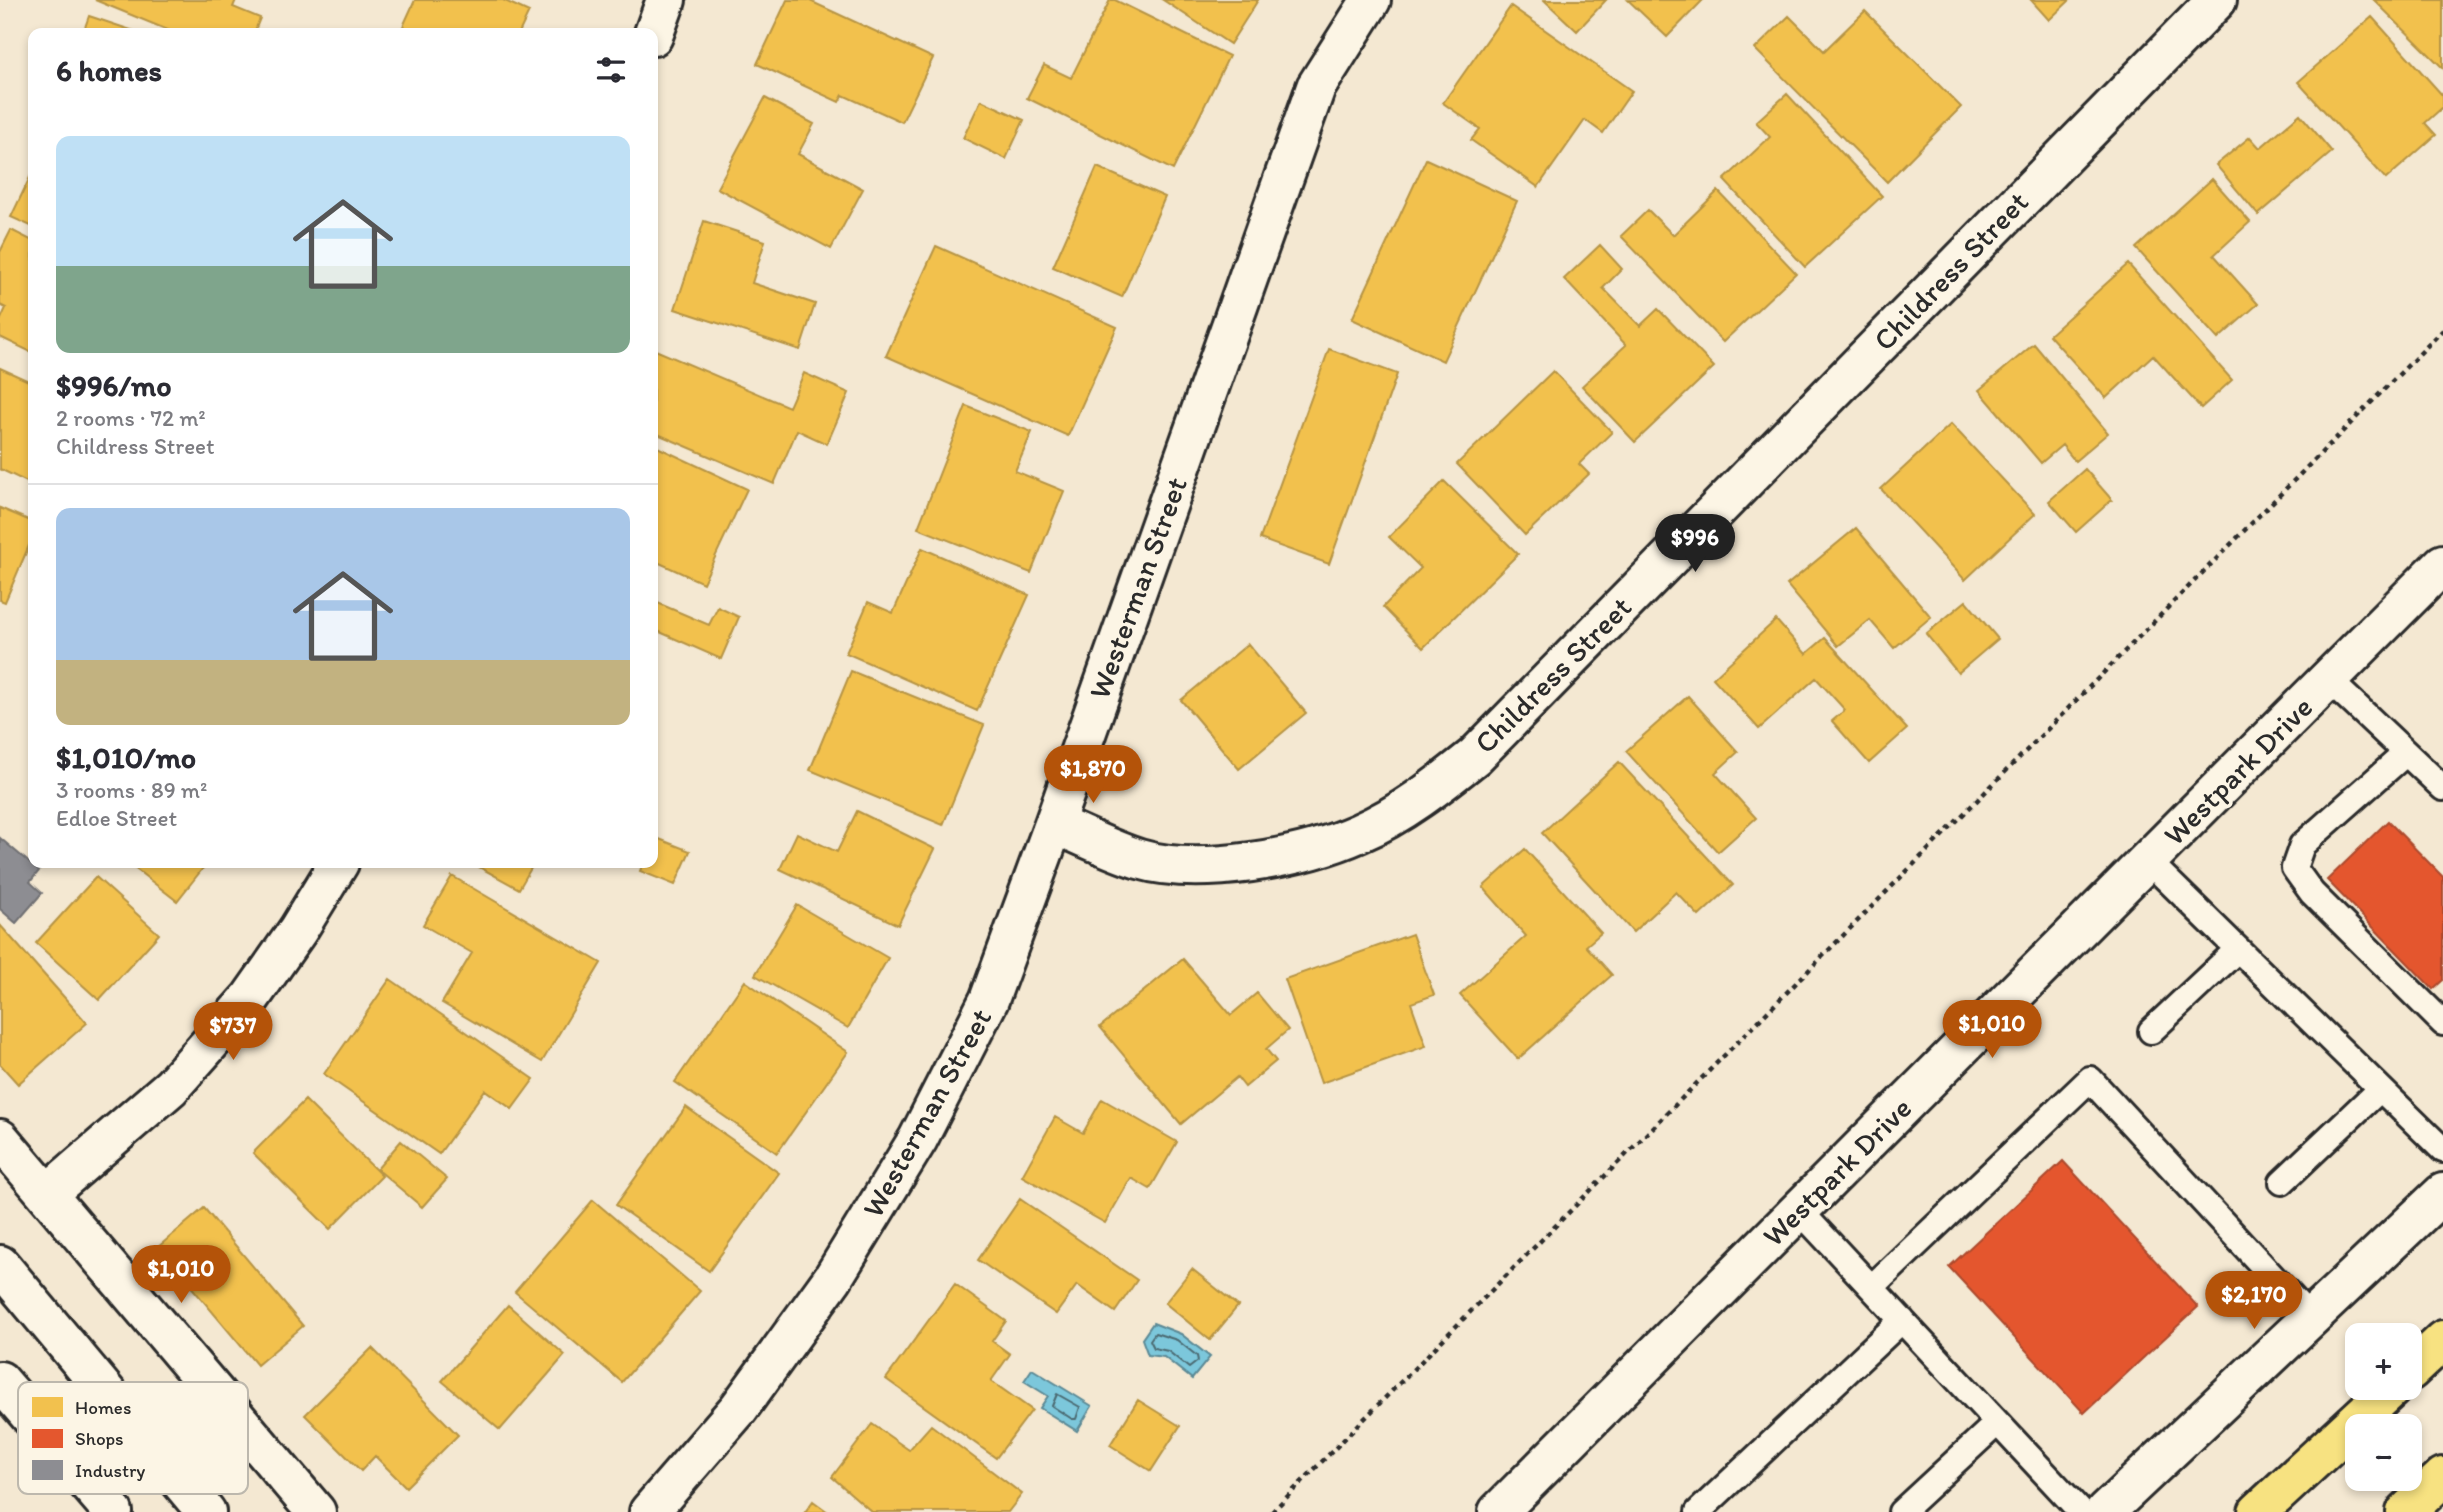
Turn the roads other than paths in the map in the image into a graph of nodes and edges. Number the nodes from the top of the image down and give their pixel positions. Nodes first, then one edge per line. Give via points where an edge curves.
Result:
1 (666, 0) edge
2 (1371, 0) edge
3 (2217, 0) edge
4 (656, 28) edge
5 (2438, 580) edge
6 (2329, 680) junction
7 (2406, 753) junction
8 (2443, 788) edge
9 (1054, 824) junction
10 (2148, 862) junction
11 (337, 868) edge
12 (2238, 949) junction
13 (2443, 1023) edge
14 (2151, 1031) dead end
15 (2380, 1088) junction
16 (0, 1139) edge
17 (2443, 1150) edge
18 (2282, 1182) dead end
19 (48, 1193) junction
20 (2443, 1193) edge
21 (1798, 1209) junction
22 (0, 1265) edge
23 (1872, 1287) junction
24 (2311, 1318) junction
25 (1902, 1320) junction
26 (2443, 1340) edge
27 (2422, 1360) edge
28 (0, 1381) edge
29 (98, 1382) edge
30 (207, 1382) edge
31 (2379, 1400) edge
32 (18, 1402) edge
33 (1997, 1423) junction
34 (248, 1431) edge
35 (2443, 1477) edge
36 (97, 1494) edge
37 (191, 1494) edge
38 (113, 1512) edge
39 (206, 1512) edge
40 (316, 1512) edge
41 (649, 1512) edge
42 (1498, 1512) edge
43 (1698, 1512) edge
44 (1901, 1512) edge
45 (2081, 1512) edge
46 (2105, 1512) edge
47 (2258, 1512) edge
48 (2406, 1512) edge

1 - 4 street
2 - 9 street, Westerman Street via 1316,87
3 - 9 street, Childress Street via 1475,756 1436,787 1361,833 1248,863 1195,867 1140,859
5 - 6 street, Westpark Drive
6 - 7 lane
6 - 10 street, Westpark Drive
7 - 8 lane
7 - 13 lane via 2302,845 2294,868 2312,893
9 - 41 street, Westerman Street via 989,1000 918,1139 833,1279 739,1408
10 - 12 lane
10 - 21 street, Westpark Drive
11 - 19 street via 251,997 171,1087
12 - 14 lane
12 - 15 lane
15 - 17 lane
15 - 18 lane
16 - 19 street
19 - 30 street
20 - 24 street
21 - 23 lane
21 - 42 street, Westpark Drive
22 - 29 street
23 - 24 lane via 2090,1079
23 - 25 lane
24 - 46 street
25 - 33 lane
25 - 43 lane
26 - 27 highway
28 - 32 street
31 - 47 highway
33 - 44 lane
33 - 45 lane
34 - 40 street
35 - 48 highway
36 - 38 street
37 - 39 street

